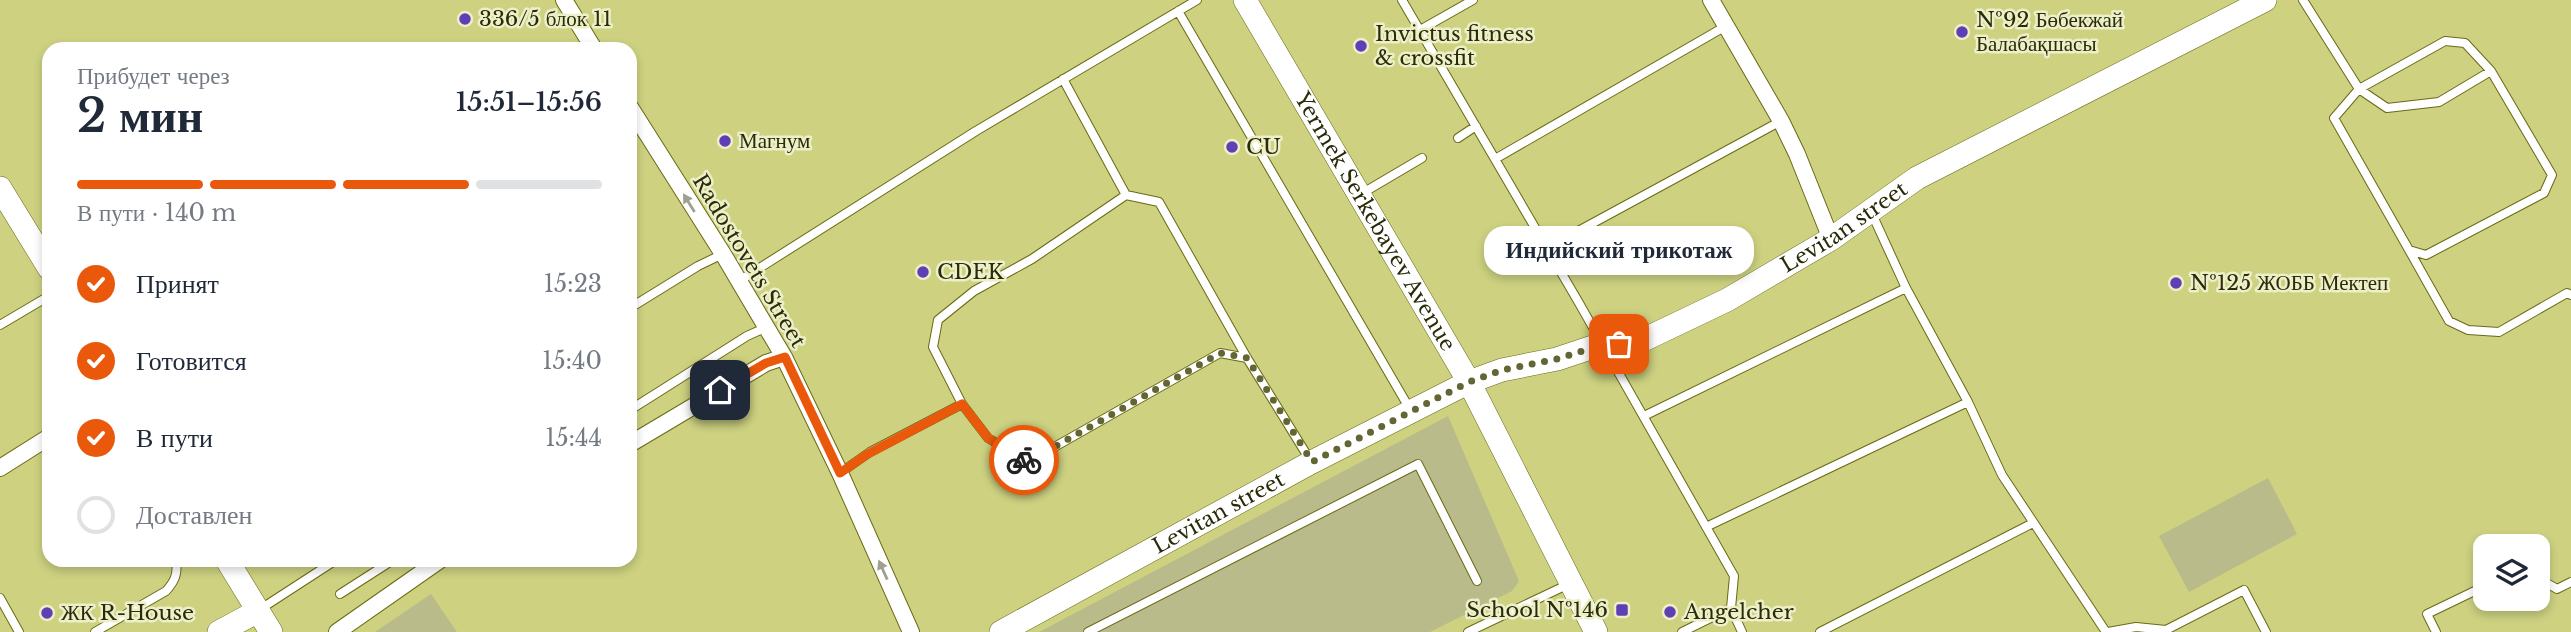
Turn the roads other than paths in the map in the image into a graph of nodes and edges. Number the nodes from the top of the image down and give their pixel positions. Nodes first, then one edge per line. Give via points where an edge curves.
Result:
1 (564, 0) edge
2 (1197, 0) edge
3 (1245, 0) edge
4 (1402, 0) edge
5 (1473, 0) edge
6 (1711, 0) edge
7 (2265, 0) edge
8 (2303, 0) edge
9 (1178, 11) junction
10 (1726, 26) junction
11 (1419, 30) junction
12 (590, 42) edge
13 (2491, 71) junction
14 (1063, 79) junction
15 (2359, 89) junction
16 (637, 118) edge
17 (1781, 121) junction
18 (1476, 126) junction
19 (1458, 138) dead end
20 (1422, 158) dead end
21 (1495, 159) junction
22 (0, 188) edge
23 (1360, 194) junction
24 (1126, 195) junction
25 (1871, 212) junction
26 (1831, 239) junction
27 (1547, 248) junction
28 (2409, 250) junction
29 (723, 254) junction
30 (42, 257) edge
31 (739, 281) junction
32 (1906, 288) junction
33 (2571, 295) edge
34 (42, 300) edge
35 (637, 304) edge
36 (0, 325) edge
37 (767, 327) junction
38 (1602, 345) junction
39 (785, 357) junction
40 (1247, 358) junction
41 (1469, 382) junction
42 (1968, 402) junction
43 (962, 404) junction
44 (637, 406) edge
45 (1411, 411) junction
46 (1644, 416) junction
47 (637, 440) edge
48 (42, 441) edge
49 (1312, 462) junction
50 (0, 468) edge
51 (840, 473) junction
52 (2033, 523) junction
53 (1706, 527) junction
54 (177, 567) edge
55 (231, 567) edge
56 (325, 567) edge
57 (382, 567) edge
58 (430, 567) edge
59 (1477, 581) dead end
60 (2571, 582) edge
61 (1571, 583) junction
62 (2550, 585) edge
63 (2473, 592) edge
64 (340, 594) dead end
65 (0, 598) edge
66 (1731, 608) junction
67 (258, 611) junction
68 (19, 632) edge
69 (95, 632) edge
70 (219, 632) edge
71 (271, 632) edge
72 (337, 632) edge
73 (911, 632) edge
74 (1001, 632) edge
75 (1088, 632) edge
76 (1468, 632) edge
77 (1596, 632) edge
78 (1682, 632) edge
79 (1742, 632) edge
80 (1820, 632) edge
81 (2107, 632) edge
82 (2266, 632) edge
83 (2436, 632) edge

1 - 12 street
2 - 9 lane
3 - 23 street, Yermek Serkebayev Avenue
4 - 11 lane
5 - 11 lane
6 - 10 street
7 - 25 street, Levitan street via 1917,178
8 - 15 lane
9 - 14 lane
9 - 45 lane
10 - 17 street
10 - 21 lane
11 - 18 lane
13 - 15 lane via 2439,102 2387,108
13 - 15 lane via 2465,43 2445,41
13 - 28 lane via 2552,175 2544,192 2426,255
14 - 24 lane
14 - 31 lane
15 - 28 lane via 2334,118
29 -> 16 street, Radostovets Street
17 - 26 street
17 - 27 lane
18 - 19 lane
18 - 21 lane
20 - 23 lane
21 - 27 lane
22 - 30 street
23 - 41 street, Yermek Serkebayev Avenue
24 - 40 lane via 1159,202
24 - 43 lane via 974,291 937,320 933,347
25 - 26 street, Levitan street
25 - 32 lane
26 - 38 street, Levitan street via 1727,300 1637,344
27 - 38 lane
28 - 33 lane via 2449,321 2468,330 2499,332 2567,293
29 - 31 street, Radostovets Street
29 - 35 lane
31 - 37 street, Radostovets Street
32 - 42 lane
32 - 46 lane
34 - 36 lane
37 - 39 street, Radostovets Street
37 - 44 lane
38 - 41 street, Levitan street
38 - 46 lane
39 - 47 street via 766,363
39 - 51 street, Radostovets Street
40 - 43 lane via 1220,353 1028,462 988,438
40 - 49 lane
41 - 45 street, Levitan street
41 - 61 street, Yermek Serkebayev Avenue
42 - 52 lane via 2002,475
42 - 53 lane
43 - 51 lane
45 - 49 street, Levitan street
46 - 53 lane
48 - 50 street
49 - 74 street, Levitan street
73 -> 51 street, Radostovets Street
52 - 80 lane
52 - 81 lane
53 - 66 lane via 1734,576
54 - 69 lane via 174,582 166,591
55 - 67 street
56 - 67 lane
57 - 64 lane
58 - 72 street
59 - 75 lane via 1418,464
60 - 62 lane via 2557,589
61 - 76 lane
61 - 77 street, Yermek Serkebayev Avenue
63 - 83 lane via 2427,614
65 - 68 lane
66 - 78 lane
66 - 79 lane
67 - 70 street
67 - 71 street
81 - 82 lane via 2136,627 2166,629 2244,590

